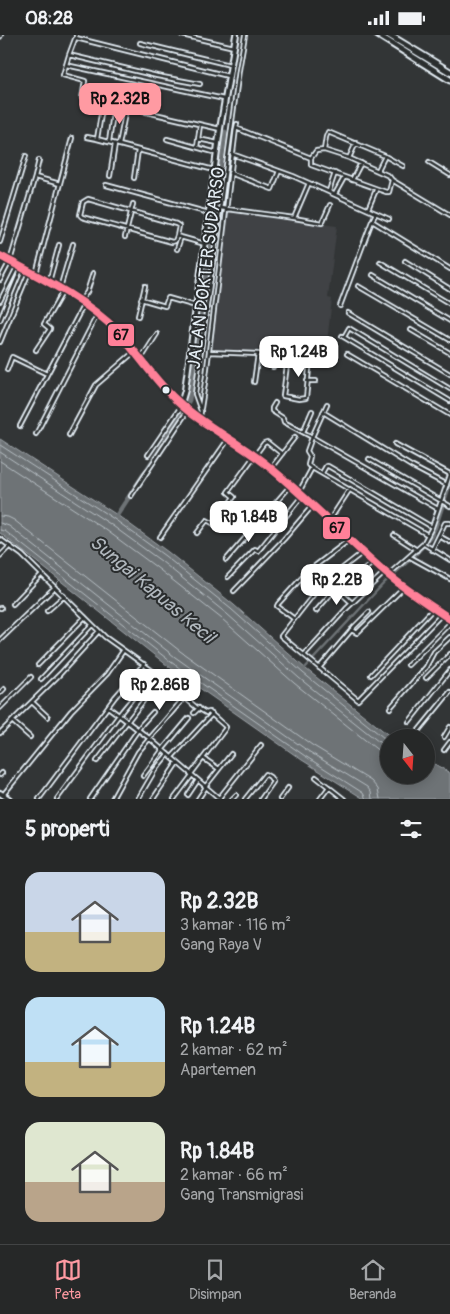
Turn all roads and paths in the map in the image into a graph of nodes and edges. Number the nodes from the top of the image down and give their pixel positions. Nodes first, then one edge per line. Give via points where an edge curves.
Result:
1 (182, 35) edge
2 (236, 35) edge
3 (245, 35) edge
4 (378, 35) edge
5 (389, 35) edge
6 (76, 36) edge
7 (140, 43) dead end
8 (234, 47) junction
9 (69, 55) junction
10 (67, 65) junction
11 (230, 65) junction
12 (450, 73) edge
13 (228, 76) junction
14 (177, 80) junction
15 (450, 80) edge
16 (200, 84) dead end
17 (175, 89) junction
18 (90, 99) dead end
19 (224, 99) junction
20 (114, 106) junction
21 (126, 108) junction
22 (200, 125) junction
23 (220, 129) junction
24 (87, 137) dead end
25 (72, 138) dead end
26 (97, 139) junction
27 (167, 139) dead end
28 (198, 139) junction
29 (109, 142) junction
30 (218, 143) junction
31 (356, 143) junction
32 (115, 144) junction
33 (119, 145) junction
34 (197, 147) junction
35 (138, 150) junction
36 (324, 150) junction
37 (217, 153) junction
38 (232, 155) junction
39 (26, 156) dead end
40 (384, 156) junction
41 (311, 158) junction
42 (349, 158) junction
43 (40, 160) dead end
44 (429, 162) dead end
45 (361, 163) junction
46 (404, 166) dead end
47 (214, 170) junction
48 (378, 170) junction
49 (279, 171) junction
50 (230, 173) junction
51 (335, 173) junction
52 (450, 175) edge
53 (110, 176) dead end
54 (35, 177) junction
55 (344, 177) junction
56 (134, 178) dead end
57 (352, 180) junction
58 (392, 180) junction
59 (309, 183) junction
60 (60, 184) junction
61 (106, 185) dead end
62 (223, 188) junction
63 (228, 189) junction
64 (377, 189) junction
65 (329, 191) junction
66 (222, 194) junction
67 (335, 194) junction
68 (228, 195) junction
69 (133, 204) dead end
70 (330, 205) dead end
71 (226, 209) junction
72 (368, 209) junction
73 (219, 210) junction
74 (210, 211) junction
75 (131, 212) junction
76 (376, 213) junction
77 (450, 215) edge
78 (294, 218) junction
79 (389, 219) dead end
80 (372, 221) junction
81 (218, 223) junction
82 (224, 224) junction
83 (127, 230) junction
84 (179, 236) junction
85 (125, 237) dead end
86 (0, 243) edge
87 (205, 244) junction
88 (59, 245) dead end
89 (73, 245) dead end
90 (178, 249) dead end
91 (0, 255) edge
92 (10, 261) junction
93 (380, 261) dead end
94 (405, 261) dead end
95 (20, 266) junction
96 (202, 266) junction
97 (212, 267) junction
98 (450, 269) edge
99 (30, 271) junction
100 (93, 273) dead end
101 (36, 275) junction
102 (373, 275) dead end
103 (0, 280) edge
104 (49, 282) junction
105 (145, 286) dead end
106 (358, 286) dead end
107 (450, 289) edge
108 (61, 290) junction
109 (141, 299) junction
110 (0, 301) edge
111 (80, 301) junction
112 (84, 304) junction
113 (450, 304) edge
114 (196, 306) junction
115 (340, 306) dead end
116 (348, 313) dead end
117 (97, 315) junction
118 (138, 316) dead end
119 (0, 321) edge
120 (450, 321) edge
121 (411, 330) dead end
122 (158, 334) dead end
123 (450, 340) edge
124 (0, 342) edge
125 (36, 351) dead end
126 (134, 352) junction
127 (209, 352) junction
128 (450, 353) edge
129 (347, 354) dead end
130 (258, 355) junction
131 (274, 356) junction
132 (288, 357) junction
133 (310, 359) junction
134 (326, 360) dead end
135 (141, 361) junction
136 (272, 367) dead end
137 (7, 369) dead end
138 (47, 374) junction
139 (450, 374) edge
140 (308, 381) junction
141 (316, 381) dead end
142 (254, 382) dead end
143 (450, 389) edge
144 (450, 401) edge
145 (275, 403) dead end
146 (327, 404) dead end
147 (183, 406) junction
148 (200, 410) junction
149 (312, 411) dead end
150 (324, 412) junction
151 (450, 415) edge
152 (200, 418) junction
153 (20, 426) dead end
154 (166, 432) junction
155 (303, 432) junction
156 (36, 433) dead end
157 (69, 435) dead end
158 (170, 435) junction
159 (296, 437) dead end
160 (312, 437) junction
161 (229, 438) junction
162 (395, 445) dead end
163 (282, 454) junction
164 (148, 455) dead end
165 (254, 455) junction
166 (368, 459) dead end
167 (271, 468) junction
168 (312, 468) junction
169 (321, 473) junction
170 (450, 475) edge
171 (291, 485) junction
172 (447, 486) junction
173 (350, 489) junction
174 (450, 489) edge
175 (301, 494) junction
176 (131, 497) dead end
177 (445, 503) edge
178 (313, 505) junction
179 (438, 509) junction
180 (225, 510) junction
181 (235, 518) dead end
182 (329, 521) junction
183 (450, 523) edge
184 (432, 527) junction
185 (197, 533) dead end
186 (394, 535) dead end
187 (428, 535) junction
188 (439, 536) junction
189 (160, 537) dead end
190 (0, 539) edge
191 (350, 540) junction
192 (450, 542) edge
193 (425, 545) junction
194 (10, 546) junction
195 (417, 550) junction
196 (432, 550) junction
197 (363, 552) junction
198 (0, 557) edge
199 (412, 558) junction
200 (226, 559) dead end
201 (450, 560) edge
202 (374, 562) junction
203 (388, 574) junction
204 (41, 575) junction
205 (228, 577) dead end
206 (450, 579) edge
207 (347, 583) dead end
208 (54, 587) junction
209 (404, 587) junction
210 (234, 591) dead end
211 (64, 596) junction
212 (352, 603) junction
213 (13, 604) dead end
214 (434, 608) junction
215 (47, 611) dead end
216 (316, 611) dead end
217 (369, 612) dead end
218 (442, 614) junction
219 (84, 617) junction
220 (294, 619) junction
221 (450, 621) edge
222 (92, 625) junction
223 (351, 630) junction
224 (99, 631) junction
225 (450, 637) edge
226 (0, 640) edge
227 (123, 651) junction
228 (450, 653) edge
229 (304, 655) junction
230 (144, 664) junction
231 (38, 665) dead end
232 (408, 665) dead end
233 (319, 668) junction
234 (450, 670) edge
235 (154, 672) junction
236 (370, 675) dead end
237 (31, 677) dead end
238 (161, 678) junction
239 (426, 678) dead end
240 (41, 679) dead end
241 (195, 685) dead end
242 (4, 689) dead end
243 (450, 692) edge
244 (0, 693) edge
245 (184, 697) junction
246 (32, 702) junction
247 (108, 707) junction
248 (199, 708) junction
249 (0, 709) edge
250 (390, 709) dead end
251 (153, 712) dead end
252 (194, 713) dead end
253 (212, 714) junction
254 (119, 715) junction
255 (48, 717) dead end
256 (189, 717) dead end
257 (12, 721) junction
258 (128, 722) junction
259 (409, 722) dead end
260 (450, 727) edge
261 (420, 729) edge
262 (138, 730) junction
263 (0, 733) edge
264 (30, 737) dead end
265 (149, 737) junction
266 (444, 737) dead end
267 (450, 742) edge
268 (261, 745) dead end
269 (163, 749) junction
270 (444, 750) dead end
271 (168, 754) junction
272 (231, 754) dead end
273 (172, 757) junction
274 (203, 758) junction
275 (97, 761) dead end
276 (177, 762) junction
277 (219, 769) junction
278 (192, 774) junction
279 (143, 776) dead end
280 (316, 777) dead end
281 (198, 780) junction
282 (206, 787) junction
283 (329, 787) junction
284 (288, 788) dead end
285 (2, 794) edge
286 (188, 795) dead end
287 (236, 795) dead end
288 (341, 798) edge
289 (9, 799) edge
290 (39, 799) edge
291 (57, 799) edge
292 (90, 799) edge
293 (112, 799) edge
294 (138, 799) edge
295 (153, 799) edge
296 (174, 799) edge
297 (198, 799) edge
298 (220, 799) edge
299 (232, 799) edge
300 (245, 799) edge
301 (261, 799) edge
302 (280, 799) edge
303 (320, 799) edge

1 - 8 street
2 - 8 main road
3 - 62 street
4 - 15 highway
5 - 12 highway
6 - 9 street
6 - 13 street
7 - 11 street
8 - 11 main road
9 - 10 street
9 - 14 street
10 - 17 street
10 - 18 street via 63,75 85,81 82,98
11 - 13 main road
13 - 19 main road
14 - 16 street
14 - 17 street
17 - 19 street
19 - 23 main road
20 - 21 street
20 - 26 street via 103,103
20 - 29 street
21 - 22 street
21 - 33 street
22 - 23 street
22 - 28 street
23 - 30 main road
24 - 26 street
25 - 60 street
26 - 29 street
27 - 34 street
28 - 30 street
28 - 34 street
29 - 32 street
30 - 37 main road
31 - 36 street via 328,132
31 - 40 street
31 - 42 street
32 - 33 street
32 - 53 street
33 - 35 street
34 - 37 street
35 - 47 street
35 - 56 street
36 - 41 street via 316,151
36 - 42 street
37 - 47 main road
38 - 41 street, JALAN DOKTER SUDARSO via 237,126
38 - 49 street
38 - 50 street, JALAN DOKTER SUDARSO
39 - 86 street
40 - 46 street
40 - 48 street
41 - 51 street via 311,165
42 - 45 street
43 - 54 street
44 - 52 street
45 - 48 street
45 - 57 street
47 - 74 main road
48 - 58 street
49 - 50 street via 272,189
49 - 59 street
50 - 63 street, JALAN DOKTER SUDARSO
51 - 55 street
51 - 65 street
54 - 60 street
54 - 92 street
55 - 57 street
55 - 67 street
57 - 64 street
58 - 64 street via 388,193
58 - 77 street
59 - 65 street
59 - 78 street
60 - 101 street
61 - 74 street
62 - 63 street
62 - 66 street
63 - 68 street, JALAN DOKTER SUDARSO
64 - 72 street
65 - 67 street
66 - 68 street
66 - 73 street
67 - 72 street
68 - 71 street, JALAN DOKTER SUDARSO
69 - 75 street
70 - 78 street via 322,223
71 - 73 street
71 - 78 street
71 - 82 street, JALAN DOKTER SUDARSO
72 - 76 street
73 - 74 street
73 - 81 street
74 - 87 main road
75 - 83 street
75 - 83 street via 88,199 83,202 80,215
75 - 84 street via 176,224
76 - 79 street
76 - 80 street
80 - 98 street
80 - 115 street
81 - 82 street
81 - 97 street
82 - 127 street, JALAN DOKTER SUDARSO
83 - 84 street via 172,242
83 - 85 street
84 - 87 street
84 - 90 street
87 - 96 main road
88 - 104 street
89 - 108 street
91 - 92 main road
92 - 95 main road
92 - 103 street
93 - 113 street
94 - 107 street
95 - 99 main road
95 - 110 street
95 - 119 street
96 - 97 street
96 - 114 main road
97 - 148 street via 195,394
99 - 101 main road
99 - 124 street
100 - 111 street via 87,292
101 - 104 main road
102 - 120 street
104 - 108 main road
105 - 109 street
106 - 123 street
108 - 111 main road
108 - 125 street via 44,324 50,329
109 - 114 street via 164,306 168,298
109 - 118 street
111 - 112 main road
112 - 117 main road
112 - 138 street
114 - 147 main road
116 - 139 street
117 - 126 main road via 116,330
117 - 156 street
121 - 128 street
122 - 135 street
126 - 135 main road
126 - 157 street via 96,385
127 - 130 street
127 - 148 street, JALAN DOKTER SUDARSO
129 - 151 street
130 - 131 street
130 - 142 street
131 - 132 street
131 - 136 street
132 - 133 street
132 - 140 street via 283,397 306,399
133 - 134 street
133 - 140 street
135 - 147 main road
137 - 138 street via 12,357
138 - 153 street
140 - 141 street
143 - 144 street via 349,328 343,336
145 - 155 street via 272,411
146 - 150 street
147 - 152 main road
147 - 154 street
147 - 158 street
148 - 152 street
149 - 155 street
150 - 160 street
150 - 172 street
152 - 161 main road
154 - 158 street
154 - 164 street
155 - 160 street
158 - 176 street
159 - 163 street
160 - 168 street via 307,451 310,456 308,465
160 - 179 street
161 - 165 main road
161 - 189 street
162 - 170 street
163 - 165 street via 266,442
163 - 167 street
165 - 167 main road
165 - 180 street via 228,492 234,497
166 - 177 street
167 - 171 main road
168 - 169 street
168 - 175 street
169 - 173 street
169 - 184 street via 328,466
170 - 172 street
171 - 175 main road
171 - 200 street
172 - 174 street
172 - 177 street
173 - 182 street
173 - 187 street
175 - 178 main road
175 - 205 street via 258,551 255,549
177 - 179 street
178 - 182 main road
178 - 210 street
179 - 184 street
180 - 181 street
180 - 185 street via 214,524 207,520
182 - 191 main road
183 - 188 street via 445,523
184 - 187 street
186 - 195 street
187 - 193 street
188 - 192 street
188 - 196 street
190 - 194 street
191 - 197 main road
191 - 220 street via 300,579 278,605
193 - 195 street
193 - 196 street
194 - 198 street
194 - 204 street
195 - 199 street
196 - 201 street
197 - 202 main road
197 - 220 street via 321,585
199 - 203 street
199 - 206 street
202 - 203 main road
202 - 207 street
203 - 209 main road
203 - 212 street
204 - 208 street
204 - 213 street
208 - 211 street
208 - 226 street
209 - 214 main road
209 - 223 street via 357,633
211 - 215 street
211 - 219 street
212 - 216 street via 336,588
212 - 229 street
214 - 218 main road
214 - 236 street
217 - 223 street
218 - 221 main road
218 - 233 street via 358,700
219 - 222 street
219 - 231 street
220 - 229 street via 281,636
221 - 232 street
222 - 224 street
222 - 240 street
223 - 233 street
224 - 227 street
224 - 246 street
225 - 250 street via 434,652 426,667
227 - 230 street
227 - 285 street via 107,674 71,711
228 - 239 street
229 - 233 street
230 - 235 street
230 - 247 street
234 - 259 street
235 - 238 street
235 - 254 street
237 - 249 street
238 - 245 street
238 - 258 street
241 - 245 street
242 - 244 street
243 - 261 street
245 - 248 street
245 - 265 street
246 - 255 street
246 - 257 street
247 - 254 street
247 - 290 street
248 - 252 street
248 - 253 street
251 - 262 street
253 - 273 street
253 - 274 street via 226,729
254 - 258 street
254 - 291 street
256 - 269 street
257 - 263 street
257 - 264 street
258 - 262 street
258 - 275 street
260 - 266 street
262 - 265 street
262 - 292 street
265 - 269 street
265 - 293 street
267 - 270 street
268 - 298 street
269 - 271 street
269 - 279 street
271 - 273 street
271 - 294 street
272 - 277 street
273 - 276 street
274 - 277 street
274 - 278 street
276 - 278 street
276 - 295 street
277 - 282 street
278 - 281 street
278 - 296 street
280 - 283 street
281 - 282 street
281 - 286 street
282 - 297 street
282 - 298 street
283 - 288 street
283 - 303 street
284 - 302 street
285 - 289 main road
287 - 299 street
300 - 301 street via 264,774 273,782

